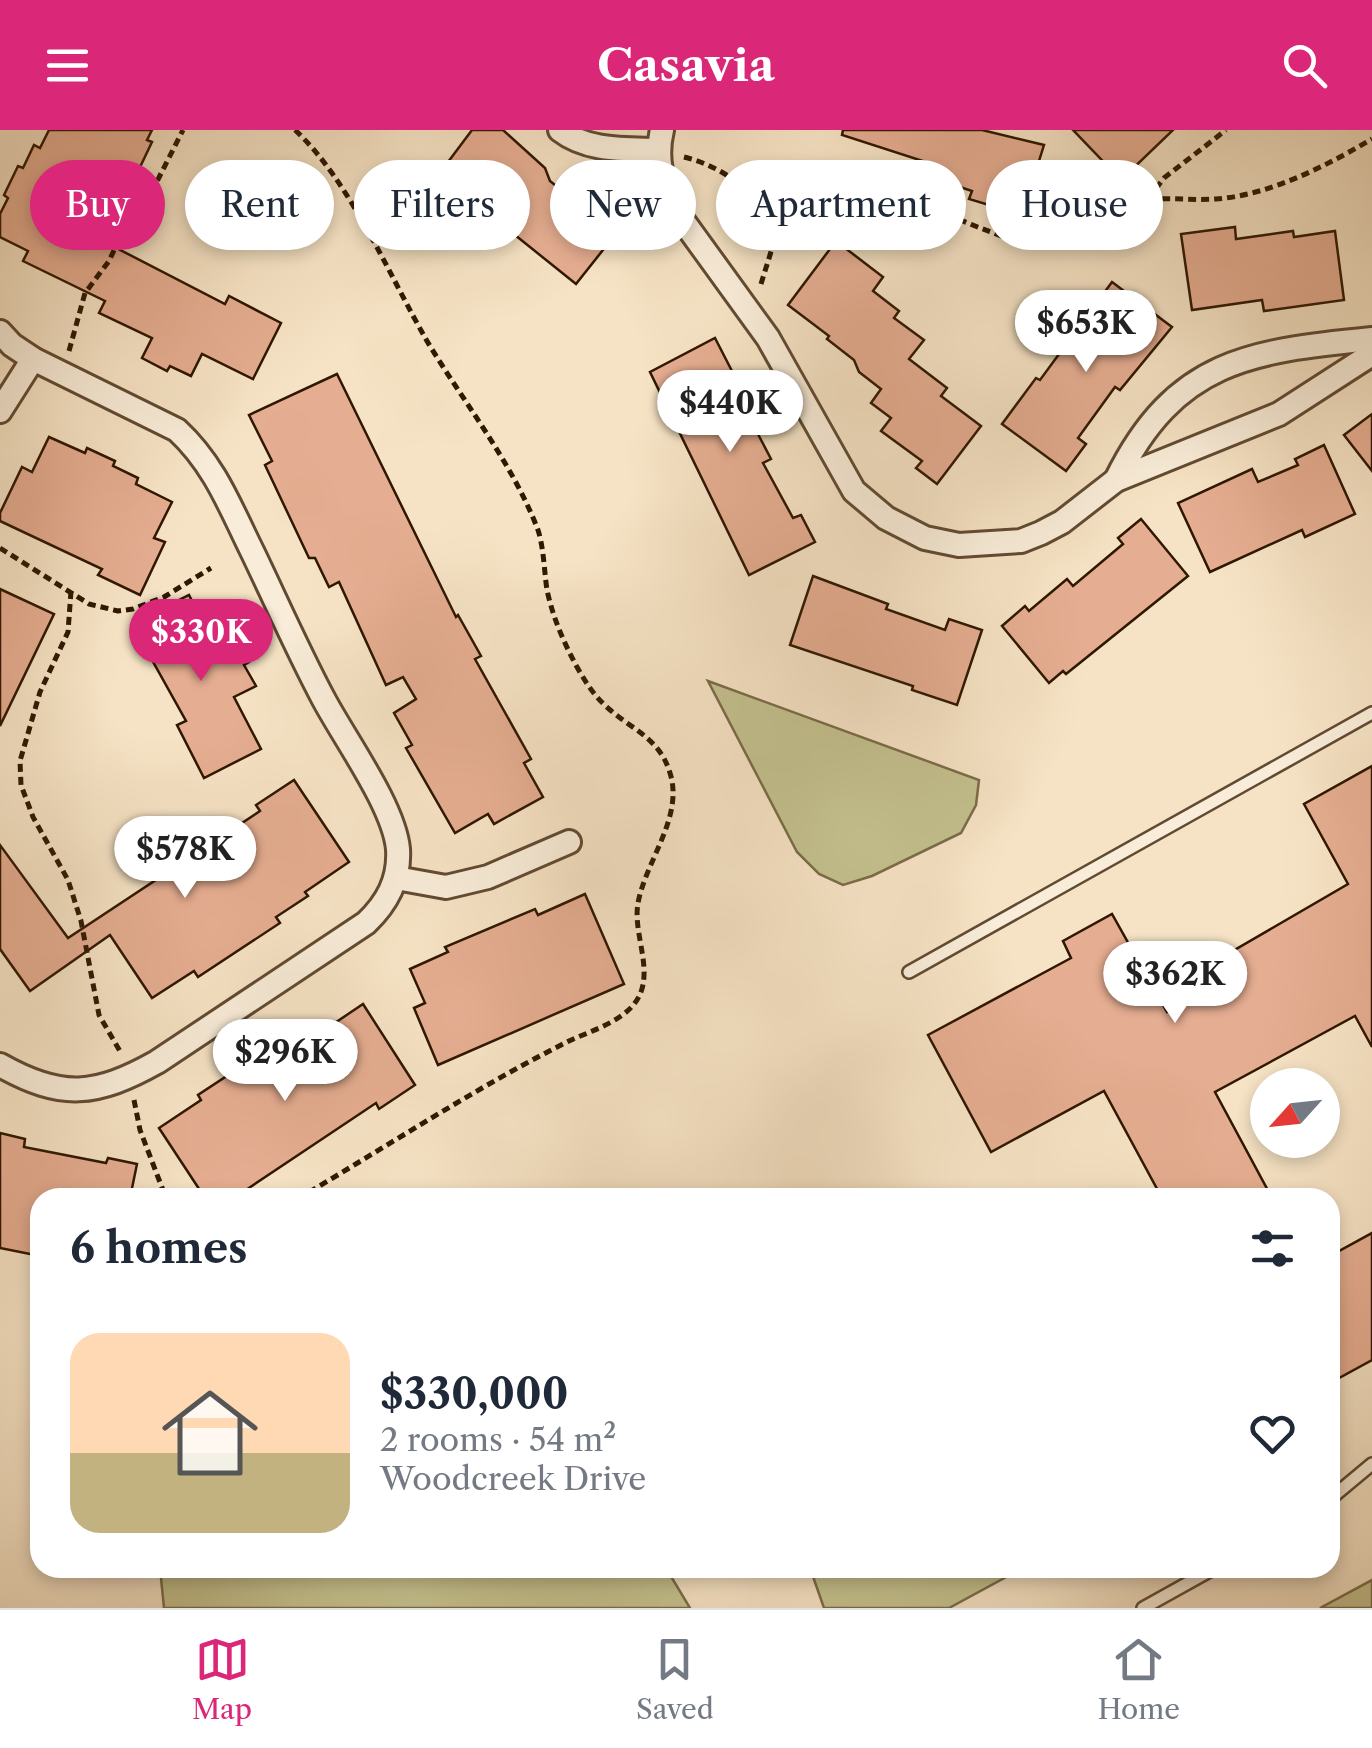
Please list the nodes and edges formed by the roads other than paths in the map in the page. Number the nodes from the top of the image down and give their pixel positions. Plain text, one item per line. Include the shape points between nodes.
1 (560, 130) edge
2 (659, 145) edge
3 (0, 332) edge
4 (1372, 339) edge
5 (1372, 354) edge
6 (33, 359) junction
7 (0, 411) edge
8 (1116, 480) junction
9 (1372, 713) edge
10 (569, 842) dead end
11 (396, 878) junction
12 (909, 972) dead end
13 (0, 1065) edge
14 (1372, 1464) edge
15 (1340, 1491) edge
16 (1197, 1578) edge
17 (1143, 1608) edge

1 - 2 street via 604,148
2 - 8 street via 673,207 768,338 854,491 886,518 925,538 960,545 1021,542 1062,522
3 - 6 street
4 - 8 street via 1281,349 1199,379 1152,418
5 - 8 street via 1279,414
6 - 7 street
6 - 11 street via 178,430 208,464 392,824
9 - 12 lane
10 - 11 street via 446,888
11 - 13 street via 385,905 366,923 120,1082 66,1089 28,1081
14 - 15 lane
16 - 17 lane

